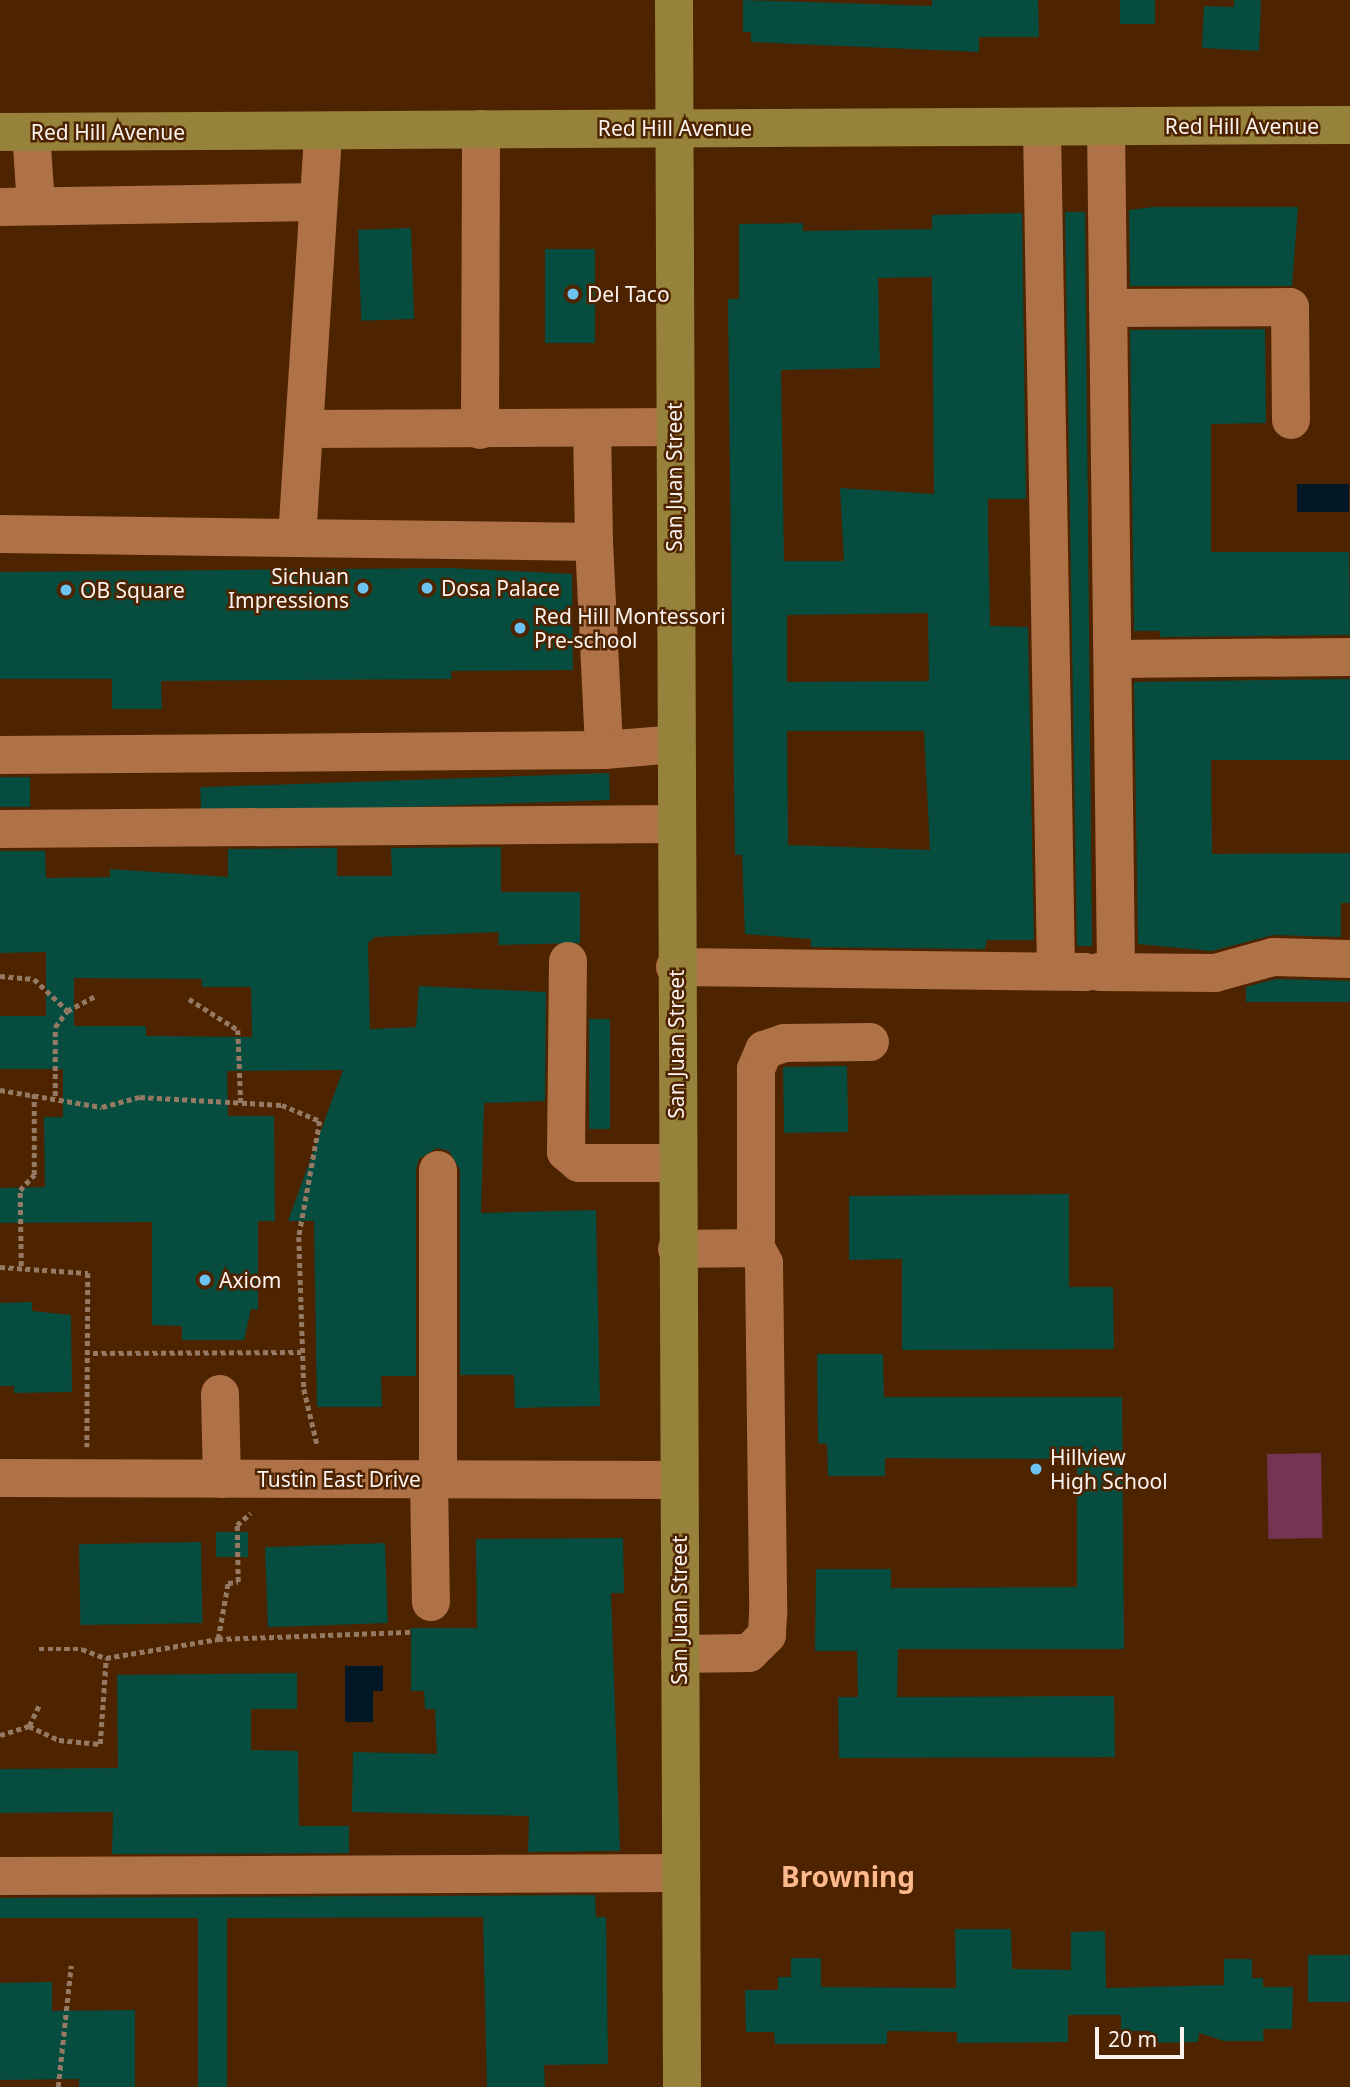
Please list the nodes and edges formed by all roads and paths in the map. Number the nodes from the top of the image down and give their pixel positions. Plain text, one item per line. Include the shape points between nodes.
1 (674, 0) edge
2 (1350, 125) edge
3 (1042, 127) junction
4 (1106, 127) junction
5 (675, 128) junction
6 (481, 129) junction
7 (16, 132) edge
8 (323, 133) junction
9 (318, 202) junction
10 (18, 206) edge
11 (1108, 308) junction
12 (1291, 419) dead end
13 (675, 427) junction
14 (307, 429) junction
15 (480, 430) junction
16 (592, 430) junction
17 (0, 534) edge
18 (297, 538) junction
19 (594, 542) junction
20 (1350, 657) edge
21 (1113, 659) junction
22 (674, 744) junction
23 (604, 750) junction
24 (0, 755) edge
25 (675, 824) junction
26 (0, 828) edge
27 (1350, 958) edge
28 (568, 961) dead end
29 (675, 967) junction
30 (1089, 972) junction
31 (0, 976) edge
32 (95, 996) dead end
33 (189, 999) dead end
34 (67, 1011) junction
35 (870, 1042) dead end
36 (0, 1090) edge
37 (34, 1094) junction
38 (55, 1096) junction
39 (241, 1105) junction
40 (677, 1163) junction
41 (438, 1170) dead end
42 (756, 1248) junction
43 (677, 1249) junction
44 (21, 1266) junction
45 (0, 1267) edge
46 (301, 1352) junction
47 (93, 1353) junction
48 (220, 1394) dead end
49 (0, 1478) edge
50 (86, 1479) junction
51 (239, 1479) junction
52 (325, 1479) junction
53 (434, 1479) junction
54 (679, 1480) junction
55 (431, 1602) joint
56 (218, 1639) junction
57 (39, 1649) dead end
58 (680, 1654) junction
59 (106, 1658) junction
60 (40, 1703) dead end
61 (29, 1726) junction
62 (0, 1734) edge
63 (681, 1873) junction
64 (0, 1876) edge
65 (71, 1966) dead end
66 (58, 2087) edge
67 (682, 2087) edge

1 - 5 main road, San Juan Street
2 - 4 main road, Red Hill Avenue
3 - 4 main road, Red Hill Avenue
3 - 5 main road, Red Hill Avenue
3 - 30 street
4 - 11 street
5 - 6 main road, Red Hill Avenue
5 - 13 main road, San Juan Street
6 - 8 main road, Red Hill Avenue
6 - 15 street
7 - 8 main road, Red Hill Avenue
7 - 10 street
8 - 9 street
9 - 10 street
9 - 14 street
11 - 12 street via 1290,307
11 - 21 street
13 - 16 street
13 - 22 main road, San Juan Street
14 - 15 street
14 - 18 street
15 - 16 street
16 - 19 street
17 - 18 street
18 - 19 street
19 - 23 street
20 - 21 street
21 - 30 street
22 - 23 street
22 - 25 main road, San Juan Street
23 - 24 street
25 - 26 street
25 - 29 main road, San Juan Street
27 - 30 street via 1273,957 1214,973
28 - 40 street via 566,1152 579,1164
29 - 30 street
29 - 40 main road, San Juan Street
31 - 34 path via 34,979
32 - 34 path
33 - 39 path via 238,1030
34 - 38 path via 55,1027
35 - 42 street via 784,1043 764,1050 756,1069
36 - 37 path
37 - 38 path
37 - 44 path via 34,1175 20,1190
38 - 39 path via 102,1107 140,1097
39 - 46 path via 282,1105 320,1121 302,1196
40 - 43 main road, San Juan Street
41 - 53 street
42 - 43 street
42 - 58 street via 764,1263 767,1635 749,1653
43 - 54 main road, San Juan Street
44 - 45 path
44 - 47 path via 88,1272
46 - 47 path
46 - 52 path
47 - 50 path
48 - 51 street
49 - 50 street, Tustin East Drive
50 - 51 street, Tustin East Drive
51 - 52 street, Tustin East Drive
51 - 56 path via 253,1511 237,1525 238,1582 228,1583
52 - 53 street, Tustin East Drive
53 - 54 street, Tustin East Drive
53 - 55 street
54 - 58 main road, San Juan Street
55 - 56 path via 416,1631
56 - 59 path
57 - 59 path via 82,1649
58 - 63 main road, San Juan Street
59 - 61 path via 100,1744 59,1740
60 - 61 path
61 - 62 path
63 - 64 street
63 - 67 main road, San Juan Street
65 - 66 path

